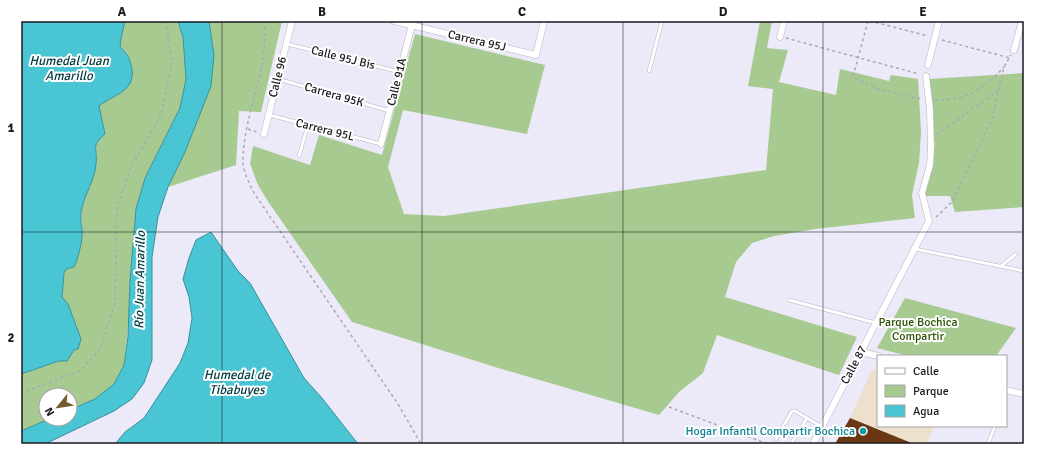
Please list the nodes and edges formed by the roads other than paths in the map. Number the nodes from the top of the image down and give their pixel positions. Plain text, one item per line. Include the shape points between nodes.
1 (292, 21) edge
2 (394, 21) edge
3 (544, 21) edge
4 (662, 21) edge
5 (784, 21) edge
6 (939, 21) edge
7 (1022, 21) edge
8 (412, 23) edge
9 (780, 36) road end
10 (286, 44) junction
11 (1014, 50) road end
12 (928, 65) dead end
13 (649, 71) dead end
14 (400, 72) junction
15 (926, 76) road end
16 (277, 79) junction
17 (390, 111) junction
18 (268, 115) junction
19 (308, 125) junction
20 (264, 134) road end
21 (381, 144) joint
22 (299, 156) dead end
23 (915, 249) junction
24 (1016, 254) dead end
25 (1001, 266) junction
26 (1024, 271) edge
27 (789, 300) dead end
28 (876, 323) junction
29 (861, 352) junction
30 (877, 356) edge
31 (1007, 390) edge
32 (1024, 394) edge
33 (807, 418) junction
34 (822, 427) junction
35 (995, 427) edge
36 (776, 438) dead end
37 (791, 444) edge
38 (813, 444) edge
39 (988, 444) edge

1 - 10 street, Calle 96
2 - 8 street, Carrera 95J
3 - 8 street, Carrera 95J via 536,55
4 - 13 lane
5 - 9 street
6 - 12 street
7 - 11 street
8 - 14 street, Calle 91A
10 - 14 lane, Calle 95J Bis
10 - 16 street, Calle 96
14 - 17 street, Calle 91A
15 - 23 street, Calle 87 via 931,138 930,165 922,193 929,221
16 - 17 lane, Carrera 95K
16 - 18 street, Calle 96
17 - 21 street, Calle 91A
18 - 19 lane, Carrera 95L
18 - 20 street, Calle 96
19 - 21 lane, Carrera 95L
19 - 22 lane
23 - 25 lane
23 - 28 street, Calle 87
24 - 25 lane
25 - 26 lane
27 - 28 lane
28 - 29 street, Calle 87
29 - 30 street
29 - 34 street, Calle 87
31 - 32 street
33 - 34 lane
33 - 36 lane via 795,410 792,411
33 - 37 lane
34 - 38 street, Calle 87
35 - 39 lane

